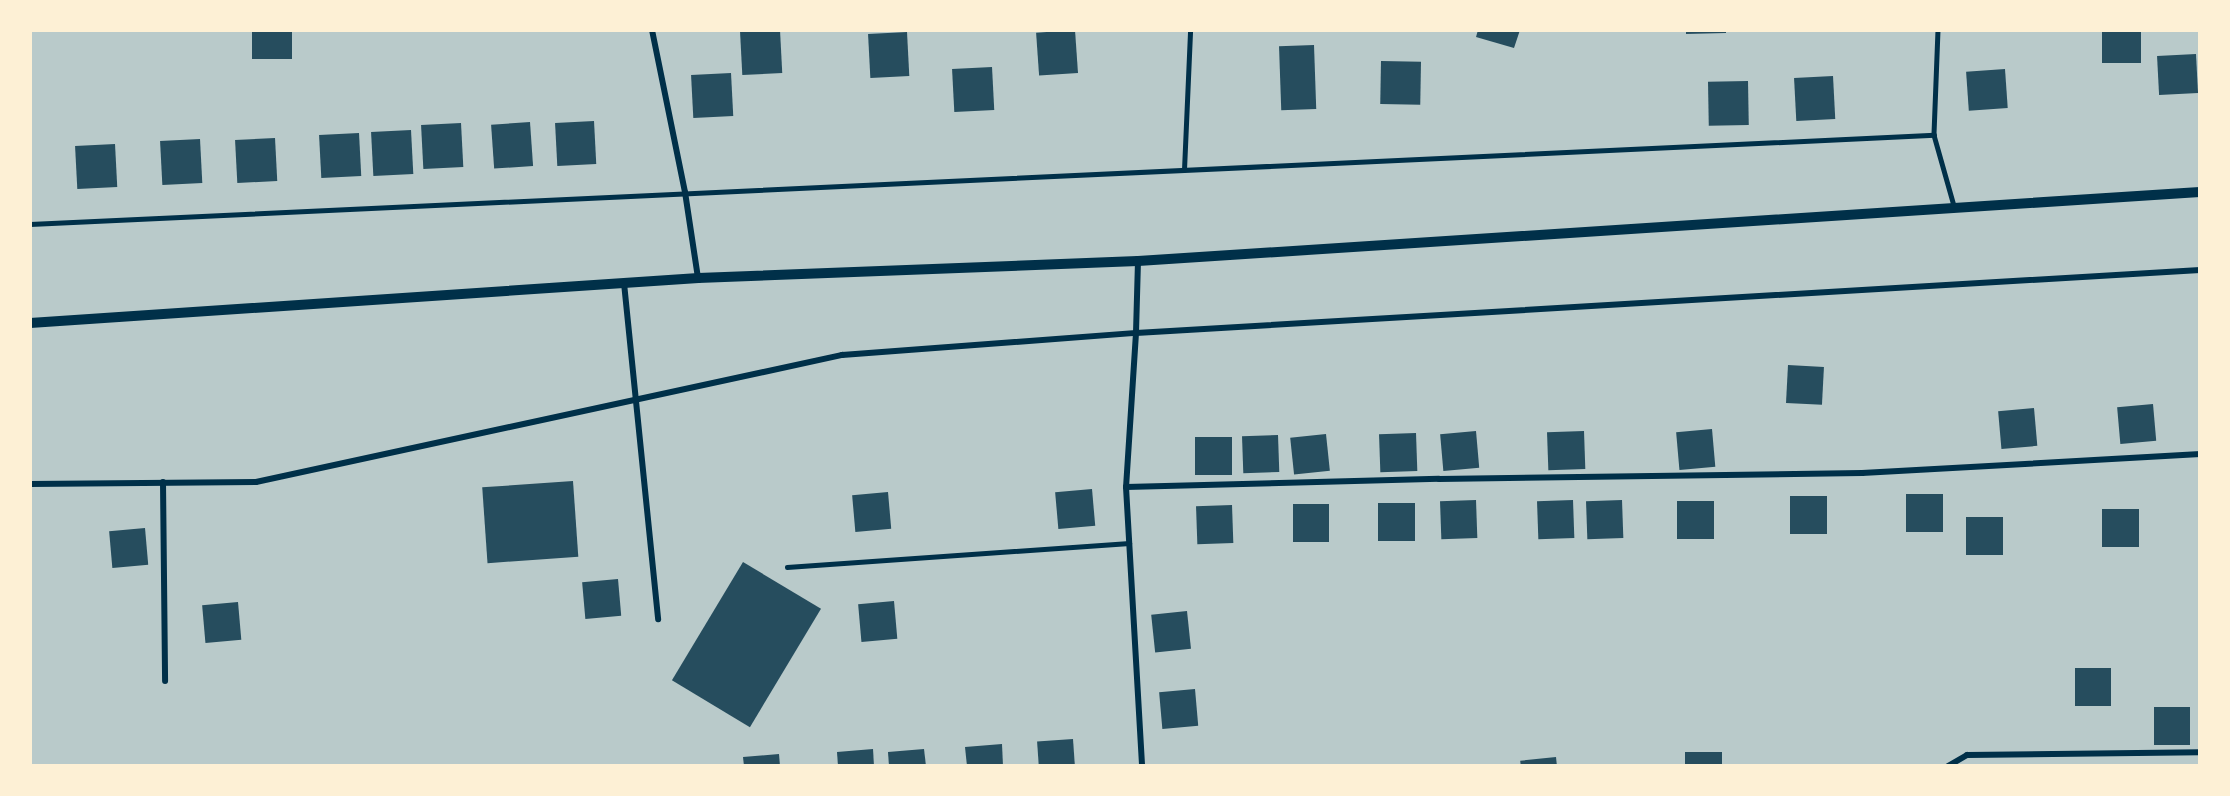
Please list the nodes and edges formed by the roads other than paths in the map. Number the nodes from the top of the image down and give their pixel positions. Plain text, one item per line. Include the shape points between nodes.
1 (652, 30) edge
2 (1190, 30) edge
3 (1938, 30) edge
4 (1934, 135) junction
5 (1184, 170) junction
6 (686, 192) junction
7 (2200, 192) edge
8 (1955, 208) junction
9 (30, 224) edge
10 (1138, 261) junction
11 (2200, 270) edge
12 (698, 278) junction
13 (624, 283) junction
14 (30, 323) edge
15 (1136, 333) junction
16 (637, 398) junction
17 (2200, 454) edge
18 (163, 483) junction
19 (30, 484) edge
20 (1126, 488) junction
21 (1129, 543) junction
22 (787, 567) dead end
23 (658, 619) dead end
24 (165, 681) dead end
25 (2200, 752) edge
26 (1142, 766) edge
27 (1948, 766) edge

1 - 6 street
2 - 5 lane
3 - 4 lane
4 - 5 lane
4 - 8 lane
5 - 6 lane
6 - 9 lane
6 - 12 street
7 - 8 street
8 - 10 street
10 - 12 street
10 - 15 street
11 - 15 street
12 - 13 street
13 - 14 street
13 - 16 street
15 - 16 street via 842,355
15 - 20 street
16 - 18 street via 256,482
16 - 23 street
17 - 20 street via 1862,473
18 - 19 street
18 - 24 street
20 - 21 street
21 - 22 lane
21 - 26 street
25 - 27 street via 1967,755

